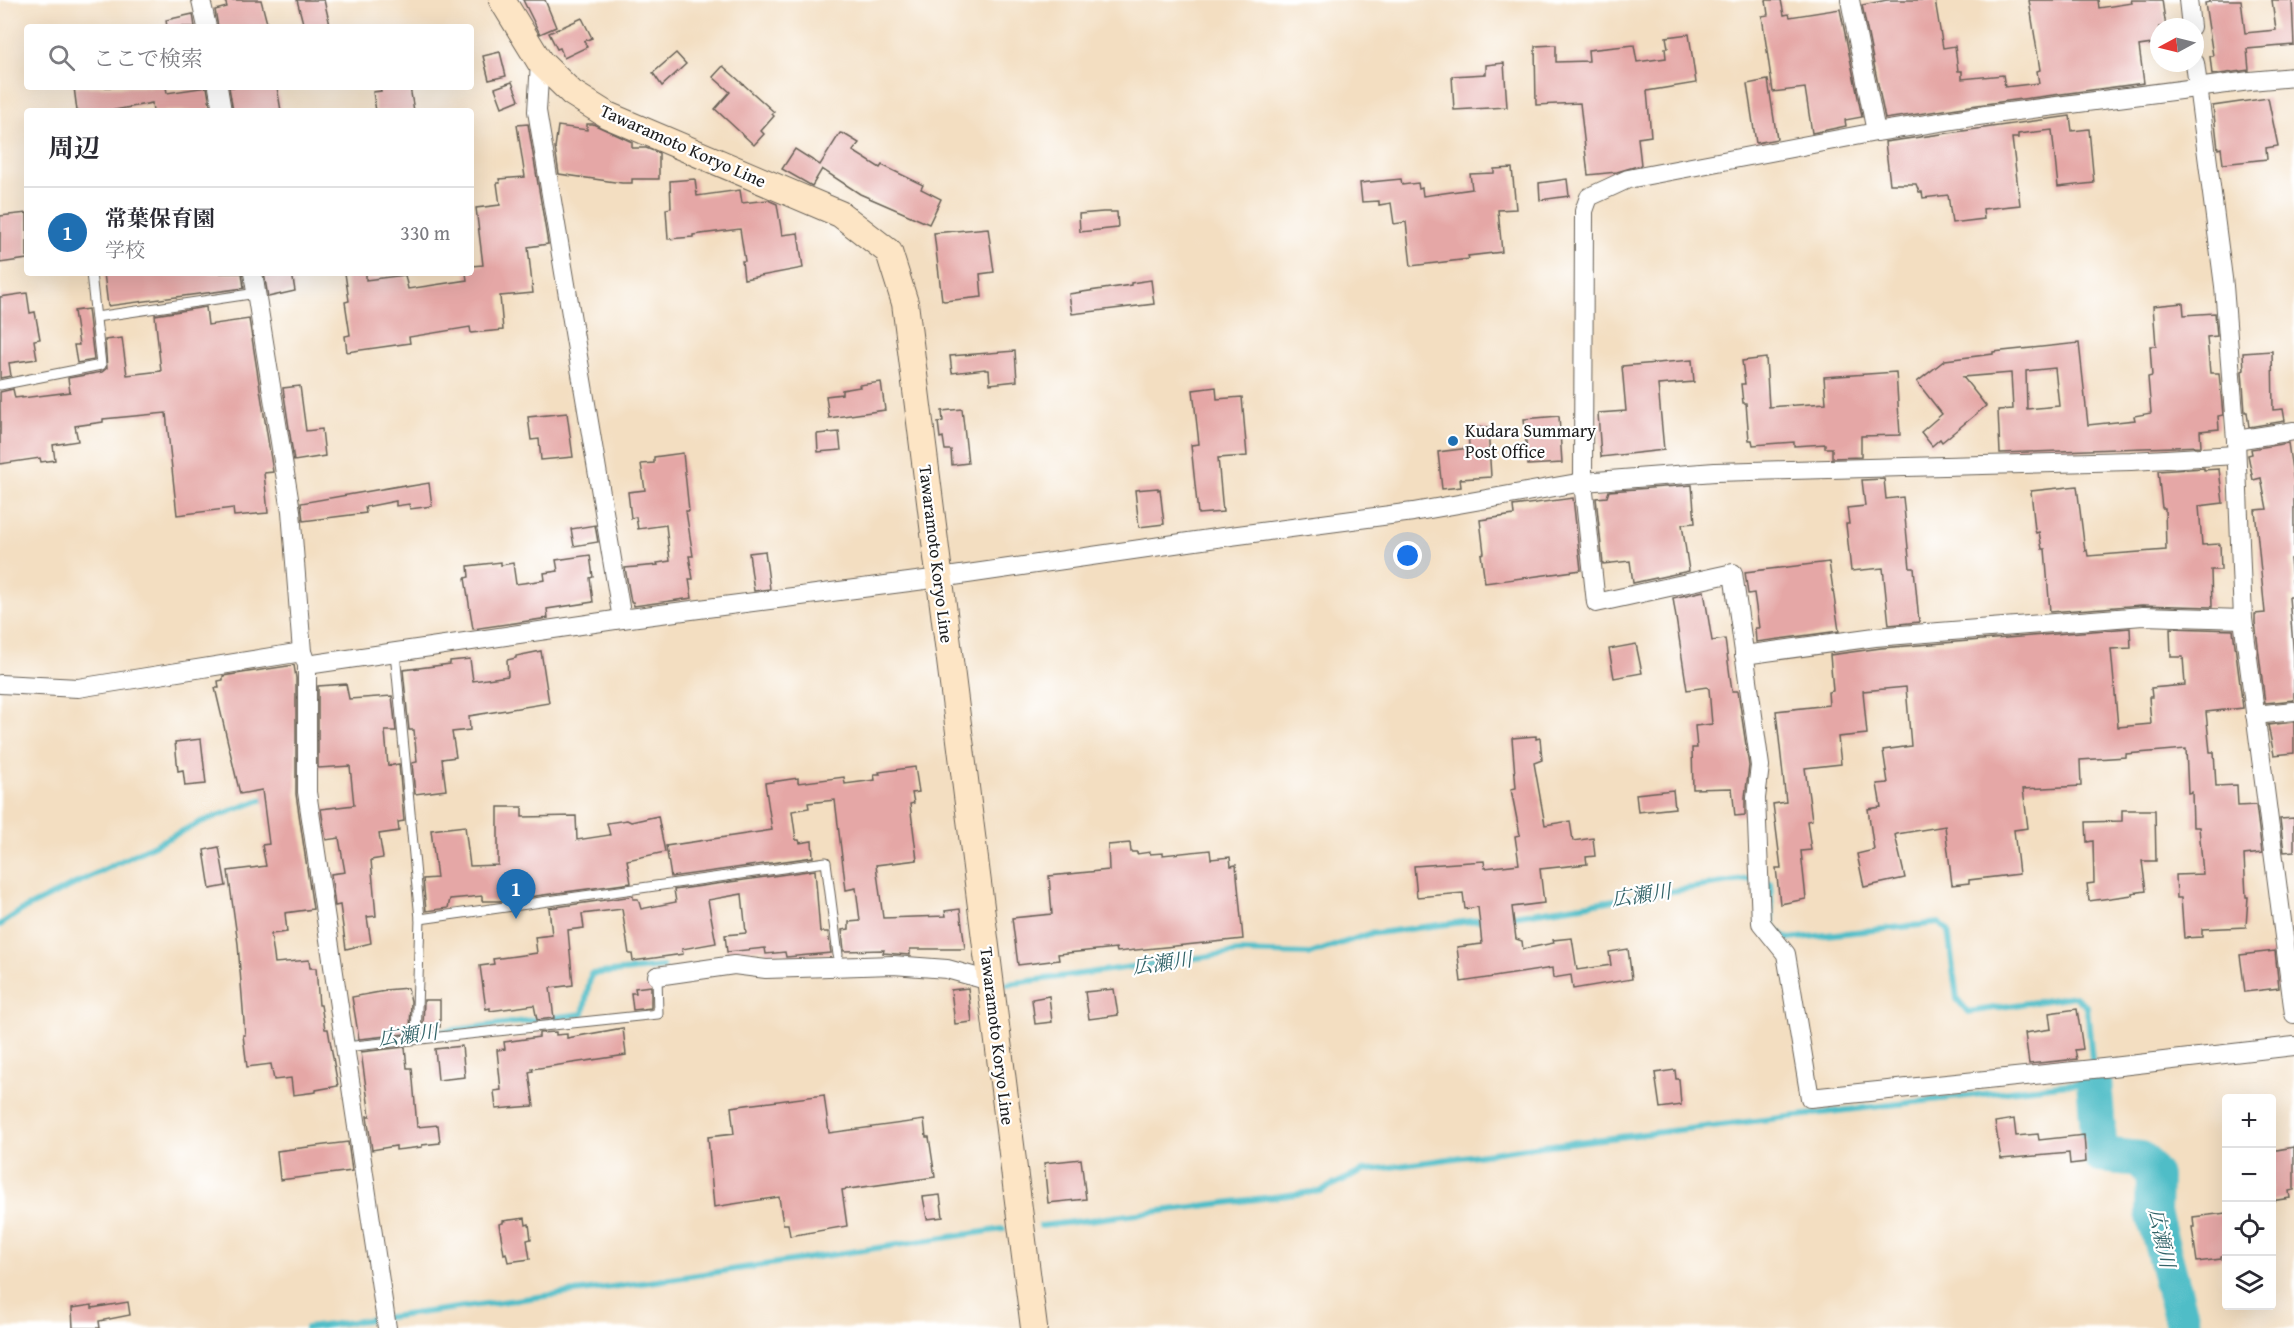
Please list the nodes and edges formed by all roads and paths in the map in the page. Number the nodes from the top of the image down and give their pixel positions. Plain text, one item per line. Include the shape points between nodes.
1 (201, 0) edge
2 (502, 0) edge
3 (1850, 0) edge
4 (2188, 0) edge
5 (2190, 18) edge
6 (206, 24) edge
7 (540, 62) junction
8 (2195, 72) edge
9 (2294, 77) edge
10 (2197, 88) junction
11 (218, 90) edge
12 (222, 108) edge
13 (1876, 132) junction
14 (91, 276) edge
15 (254, 276) edge
16 (257, 293) junction
17 (96, 317) junction
18 (0, 385) edge
19 (2294, 431) edge
20 (2236, 447) junction
21 (1583, 482) junction
22 (940, 578) junction
23 (2243, 619) junction
24 (622, 620) junction
25 (395, 653) junction
26 (1744, 655) junction
27 (305, 658) junction
28 (0, 684) edge
29 (2294, 711) edge
30 (2255, 715) junction
31 (420, 919) junction
32 (839, 960) junction
33 (657, 976) joint
34 (990, 981) junction
35 (2294, 1014) edge
36 (416, 1039) junction
37 (2294, 1046) edge
38 (345, 1047) junction
39 (387, 1328) edge
40 (1034, 1328) edge

1 - 6 street
2 - 7 main road, Tawaramoto Koryo Line
3 - 13 street
4 - 5 street
7 - 22 main road, Tawaramoto Koryo Line via 572,93 607,115 840,214 889,252 905,303
7 - 24 street via 537,111
8 - 10 street
9 - 10 street
10 - 13 street
10 - 20 street via 2224,286
11 - 12 street
13 - 21 street via 1628,179 1589,197 1584,211
14 - 17 lane
15 - 16 street
16 - 17 lane
16 - 27 street via 291,511
17 - 18 lane via 101,365
19 - 20 street
20 - 21 street via 2131,461 1715,472
20 - 23 street
21 - 22 street via 1413,512
21 - 26 street via 1596,603 1733,573
22 - 24 street
22 - 34 main road, Tawaramoto Koryo Line
23 - 26 street via 2143,616 1875,637
23 - 30 street
24 - 25 street
25 - 27 street
25 - 31 lane
26 - 37 street via 1760,766 1756,798 1761,923 1786,954 1810,1098
27 - 28 street via 78,688
27 - 38 street via 307,784
29 - 30 street
30 - 35 street
31 - 32 lane via 826,862
31 - 36 lane
32 - 33 street via 766,969 734,965
32 - 34 street via 947,969
33 - 36 lane via 658,1014
34 - 40 main road, Tawaramoto Koryo Line
36 - 38 lane
38 - 39 street

